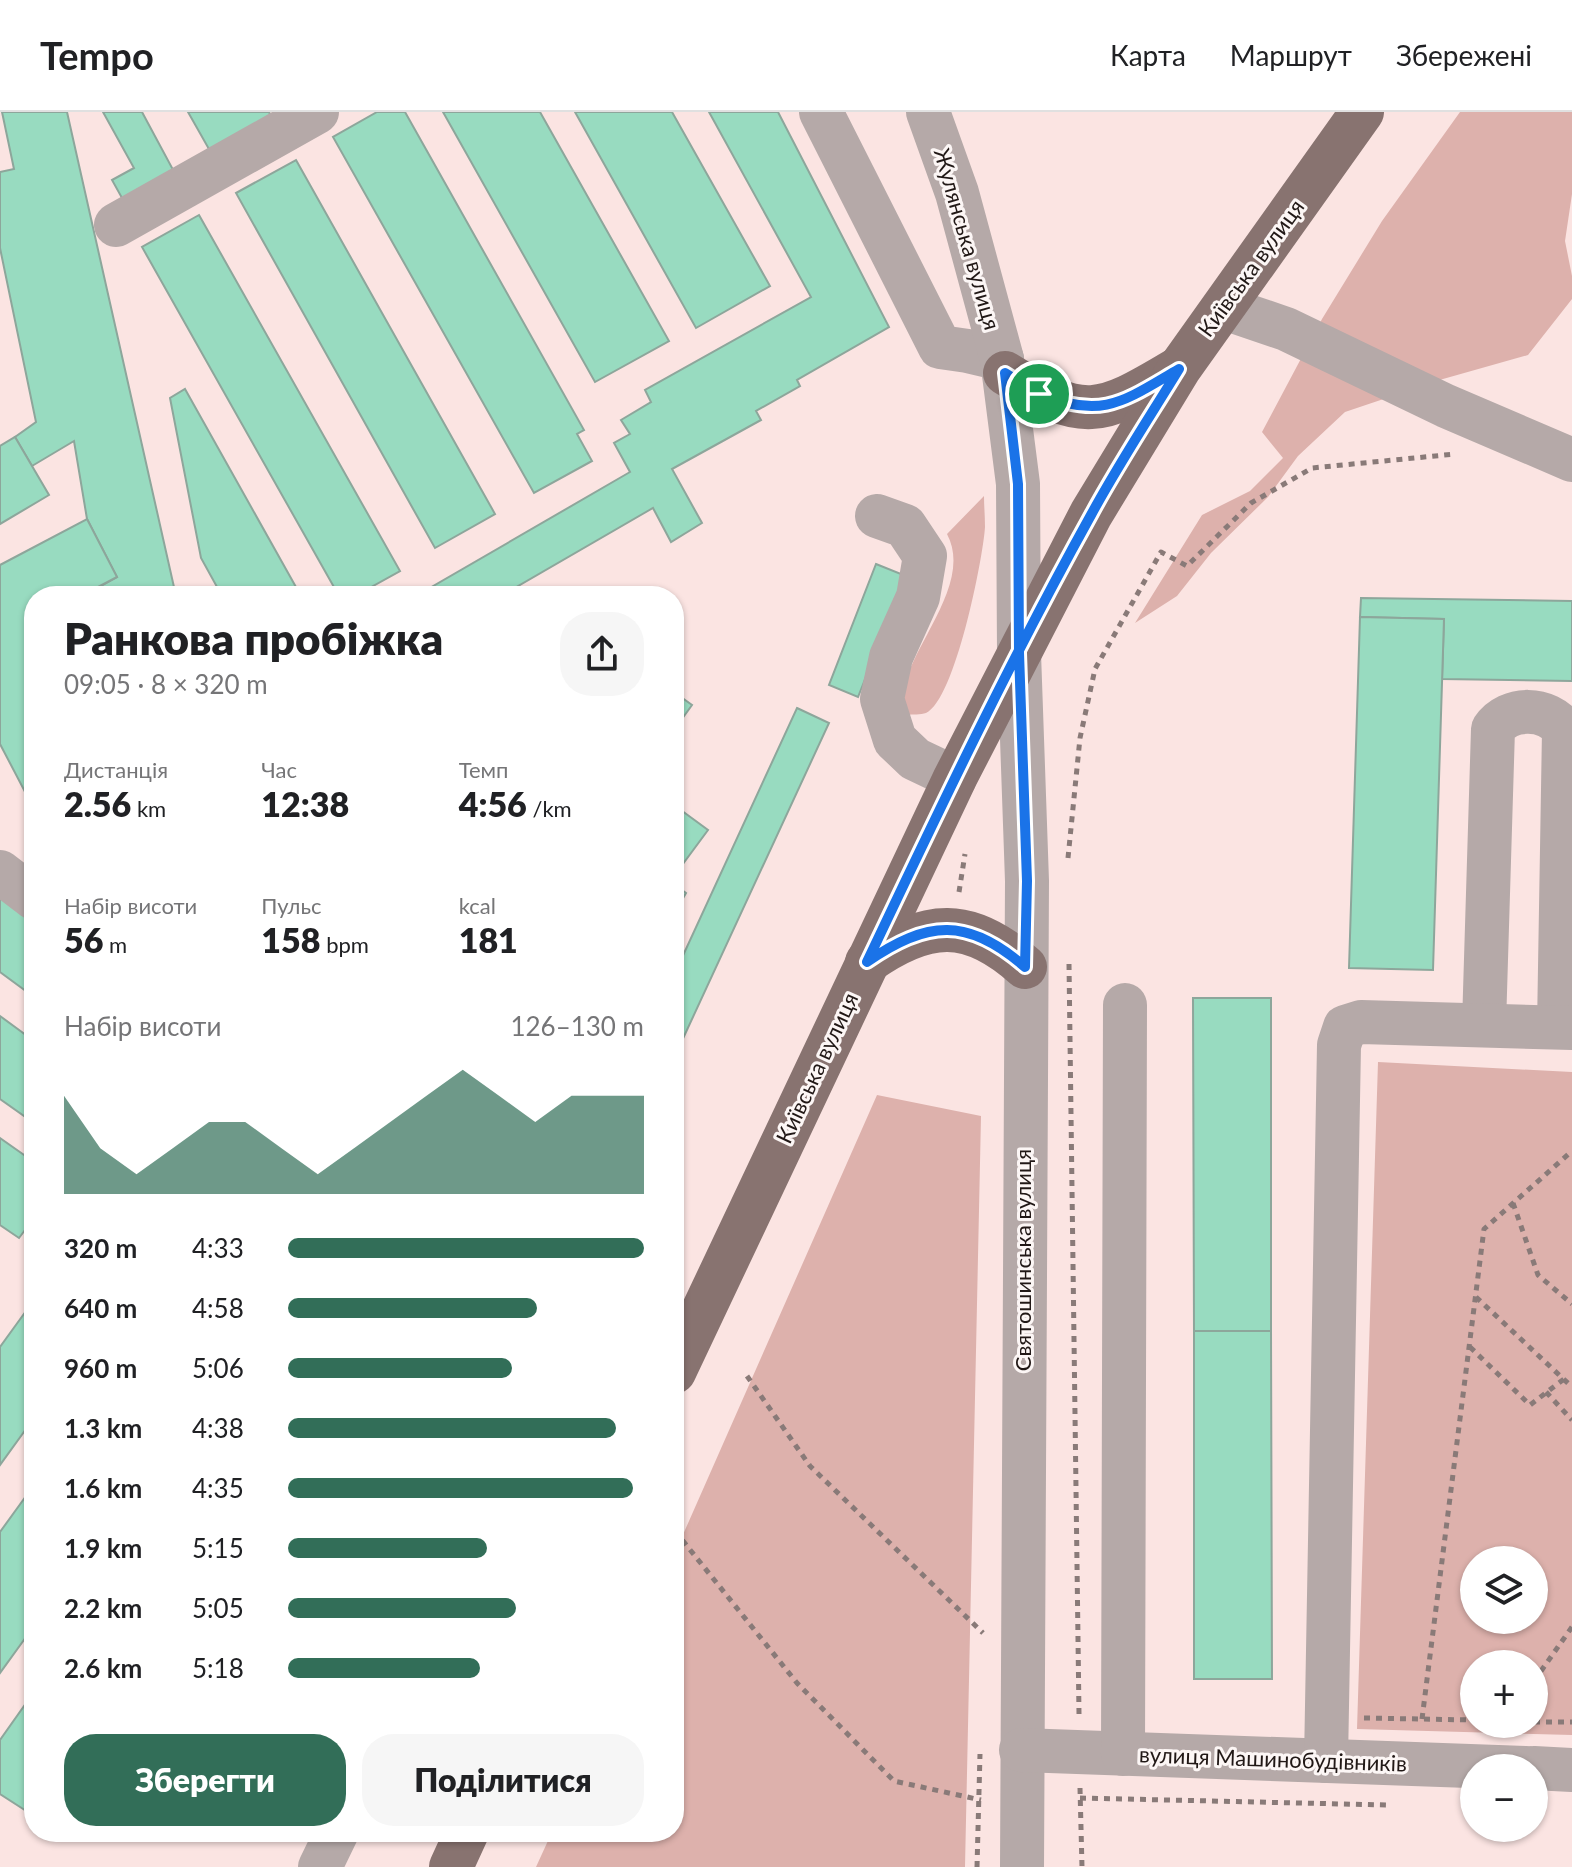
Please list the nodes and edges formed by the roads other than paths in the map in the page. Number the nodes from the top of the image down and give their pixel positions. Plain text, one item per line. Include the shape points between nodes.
1 (317, 112) edge
2 (821, 112) edge
3 (928, 112) edge
4 (1362, 112) edge
5 (116, 225) dead end
6 (1224, 308) junction
7 (1004, 366) junction
8 (1179, 369) junction
9 (1572, 460) edge
10 (877, 516) dead end
11 (1019, 653) junction
12 (955, 778) junction
13 (0, 872) edge
14 (24, 890) edge
15 (867, 962) junction
16 (1025, 967) junction
17 (1125, 1005) dead end
18 (1484, 1025) junction
19 (1566, 1028) edge
20 (684, 1341) edge
21 (1021, 1750) junction
22 (1123, 1754) junction
23 (1326, 1761) junction
24 (1460, 1766) edge
25 (1548, 1769) edge
26 (1572, 1770) edge
27 (332, 1842) edge
28 (462, 1842) edge
29 (320, 1867) edge
30 (451, 1867) edge
31 (1022, 1867) edge

1 - 5 street
2 - 7 street via 940,347 968,351
3 - 7 street, Жулянська вулиця via 957,193
4 - 6 main road, Київська вулиця
6 - 8 main road, Київська вулиця
6 - 9 street via 1286,329
7 - 8 main road via 1039,394 1079,408 1126,400
7 - 11 street, Жулянська вулиця via 1018,484
8 - 11 main road, Київська вулиця via 1091,514
10 - 12 street via 905,526 925,556 918,597 891,657 882,699 895,740 915,759
11 - 12 main road, Київська вулиця
11 - 16 street, Святошинська вулиця
12 - 15 main road, Київська вулиця
13 - 14 street
15 - 16 main road via 894,943 932,930 984,937
15 - 20 main road, Київська вулиця
16 - 21 street, Святошинська вулиця
17 - 22 street
18 - 19 street
18 - 19 street via 1493,729 1509,713 1543,714 1557,719 1564,730
18 - 23 street via 1361,1022 1345,1027 1339,1045
21 - 22 street, вулиця Машинобудівників
21 - 31 street, Святошинська вулиця
22 - 23 street, вулиця Машинобудівників
23 - 24 street, вулиця Машинобудівників
25 - 26 street
27 - 29 street
28 - 30 main road

